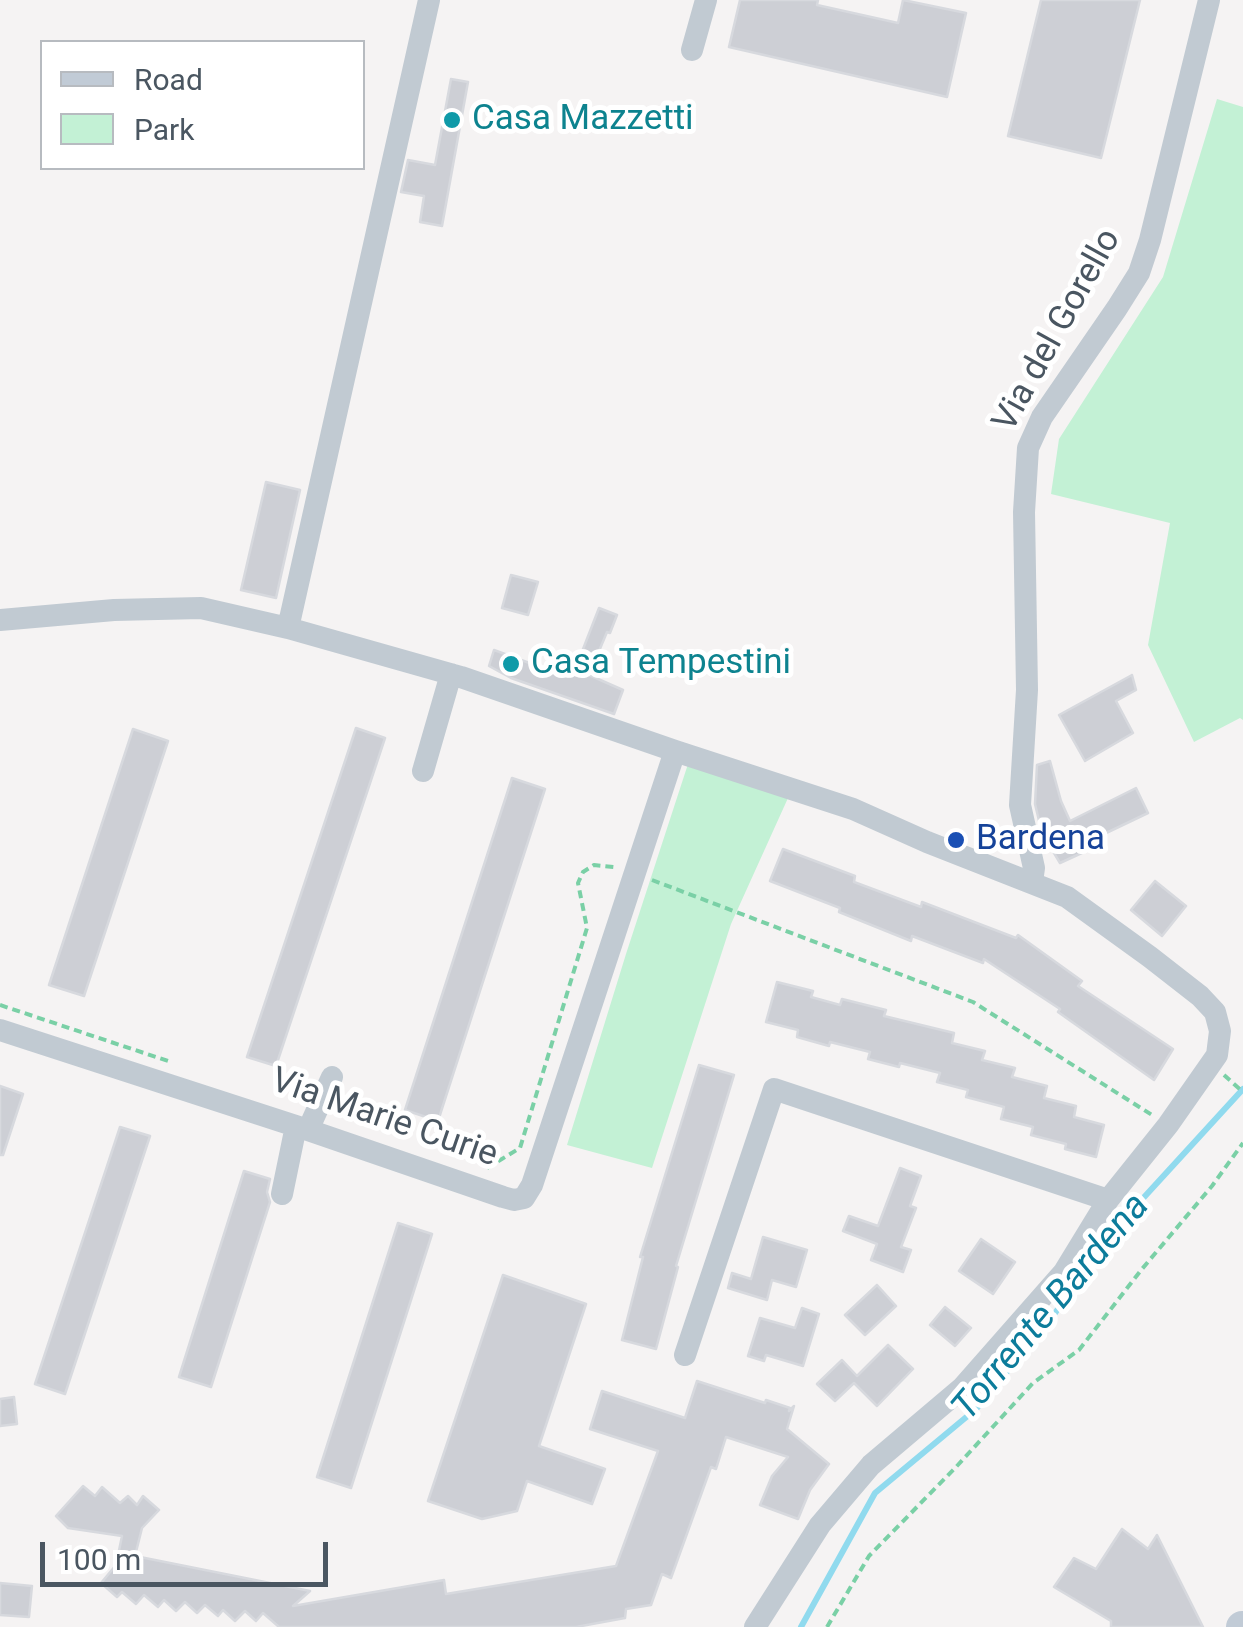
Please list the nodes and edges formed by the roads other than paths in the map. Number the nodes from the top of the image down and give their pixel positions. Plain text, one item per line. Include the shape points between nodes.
1 (429, 0) edge
2 (706, 0) edge
3 (1209, 0) edge
4 (692, 50) dead end
5 (0, 620) edge
6 (288, 628) junction
7 (451, 674) junction
8 (675, 751) junction
9 (423, 771) dead end
10 (1032, 882) junction
11 (0, 1030) edge
12 (332, 1077) dead end
13 (302, 1128) junction
14 (282, 1194) dead end
15 (1108, 1200) junction
16 (685, 1355) dead end
17 (755, 1627) edge

1 - 6 street
2 - 4 street
3 - 10 street, Via del Gorello via 1138,273 1028,448 1020,805
5 - 6 street via 201,608
6 - 7 street
7 - 8 street
7 - 9 street
8 - 10 street via 854,809
8 - 13 street, Via Marie Curie via 528,1195 514,1200
10 - 15 street via 1067,897 1200,996 1220,1030 1217,1055
11 - 13 street, Via Marie Curie
12 - 13 street
13 - 14 street
15 - 16 street via 774,1090
15 - 17 street via 1064,1272 962,1388 871,1466 820,1525

